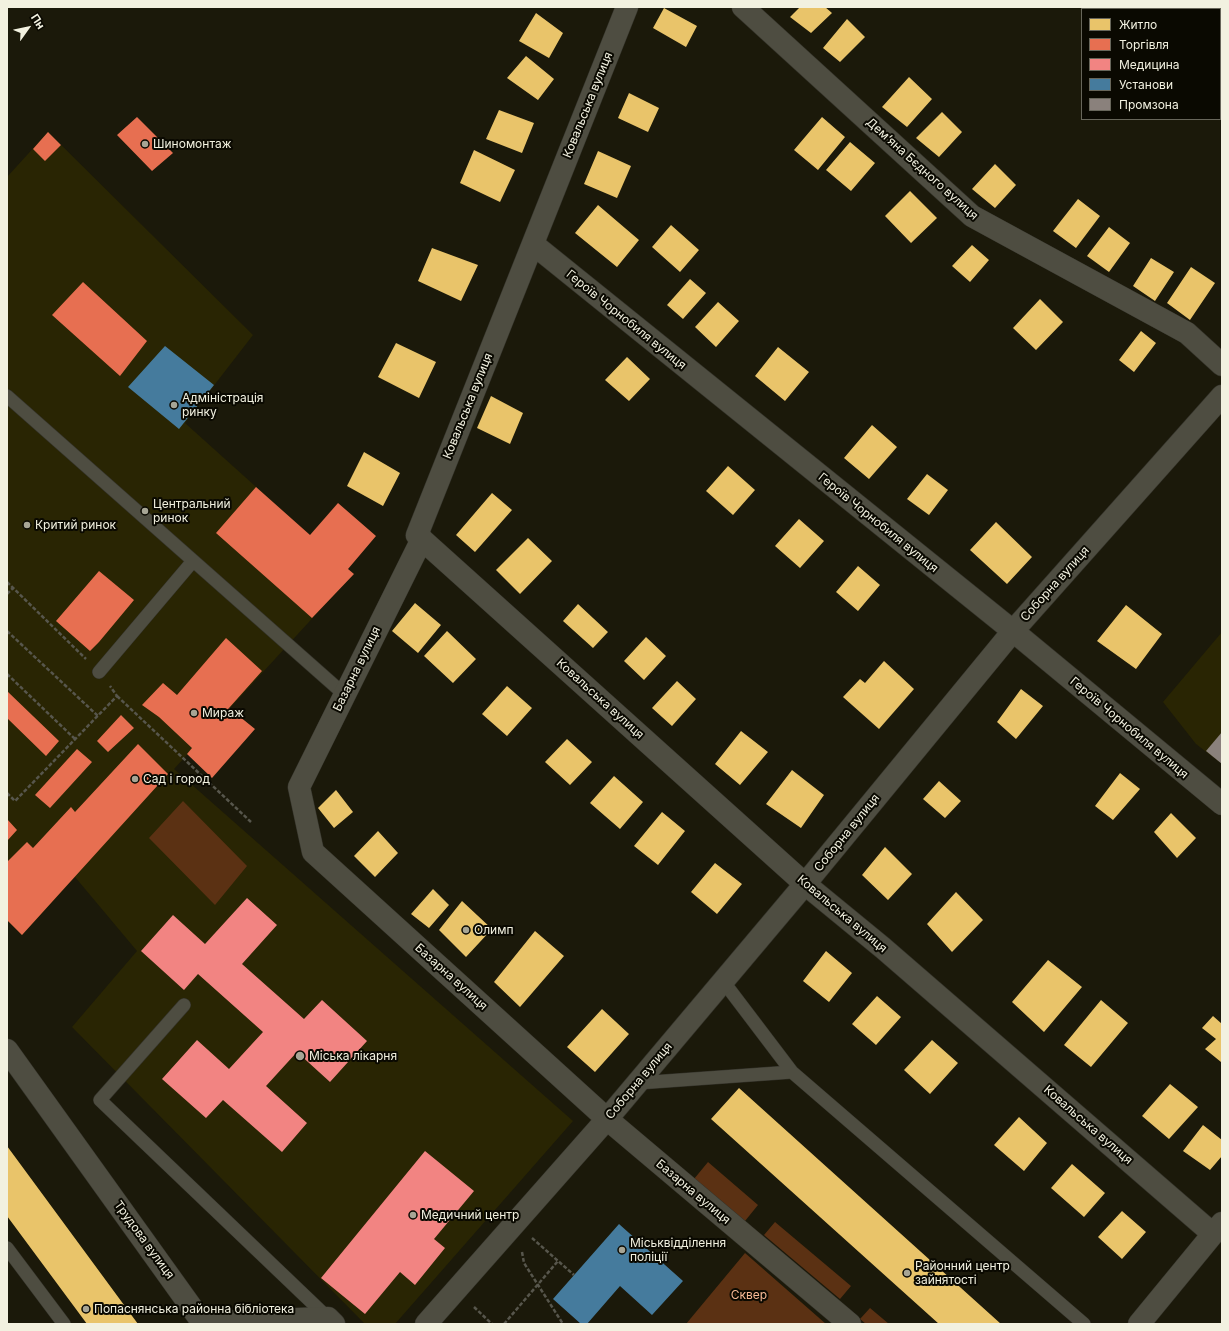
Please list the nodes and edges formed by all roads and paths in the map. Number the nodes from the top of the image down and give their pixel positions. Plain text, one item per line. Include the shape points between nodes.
1 (626, 7) edge
2 (743, 7) edge
3 (533, 244) junction
4 (1222, 365) edge
5 (7, 396) edge
6 (1222, 396) edge
7 (422, 539) junction
8 (194, 561) junction
9 (7, 582) edge
10 (13, 588) junction
11 (7, 594) edge
12 (7, 631) edge
13 (1013, 632) junction
14 (99, 672) junction
15 (7, 674) edge
16 (345, 695) junction
17 (117, 696) junction
18 (98, 716) junction
19 (75, 739) junction
20 (7, 793) edge
21 (1222, 804) edge
22 (250, 822) dead end
23 (806, 884) junction
24 (723, 981) junction
25 (184, 1006) dead end
26 (7, 1050) edge
27 (792, 1072) junction
28 (638, 1083) junction
29 (607, 1119) junction
30 (515, 1223) junction
31 (1218, 1228) edge
32 (7, 1248) edge
33 (558, 1261) junction
34 (574, 1275) dead end
35 (538, 1284) junction
36 (331, 1321) edge
37 (201, 1323) edge
38 (64, 1324) edge
39 (426, 1324) edge
40 (504, 1324) edge
41 (563, 1324) edge
42 (850, 1324) edge
43 (1084, 1324) edge
44 (1139, 1324) edge

1 - 3 street, Ковальська вулиця
2 - 4 street, Дем’яна Бєдного вулиця via 972,216 1187,333
3 - 7 street, Ковальська вулиця via 417,535
3 - 13 street, Героїв Чорнобиля вулиця
5 - 8 lane
6 - 13 street, Соборна вулиця
7 - 16 street, Базарна вулиця
7 - 23 street, Ковальська вулиця
8 - 14 lane
8 - 16 lane
9 - 10 path
10 - 11 path
10 - 14 path
12 - 18 path
13 - 21 street, Героїв Чорнобиля вулиця
13 - 23 street, Соборна вулиця
14 - 17 path
15 - 19 path
16 - 29 street, Базарна вулиця via 299,787 313,852
17 - 18 path
17 - 22 path
18 - 19 path
19 - 20 path via 15,801
23 - 24 street, Соборна вулиця
23 - 31 street, Ковальська вулиця
24 - 27 lane
24 - 28 street, Соборна вулиця
25 - 36 lane via 100,1100
26 - 37 street, Трудова вулиця
27 - 28 lane
27 - 43 lane
28 - 29 street, Соборна вулиця
29 - 30 street, Соборна вулиця
29 - 42 street, Базарна вулиця
30 - 33 path
30 - 35 path via 524,1263
30 - 39 street, Соборна вулиця
31 - 44 street
32 - 38 lane
33 - 34 path
33 - 35 path
35 - 40 path
35 - 41 path
36 - 37 street, Трудова вулиця

